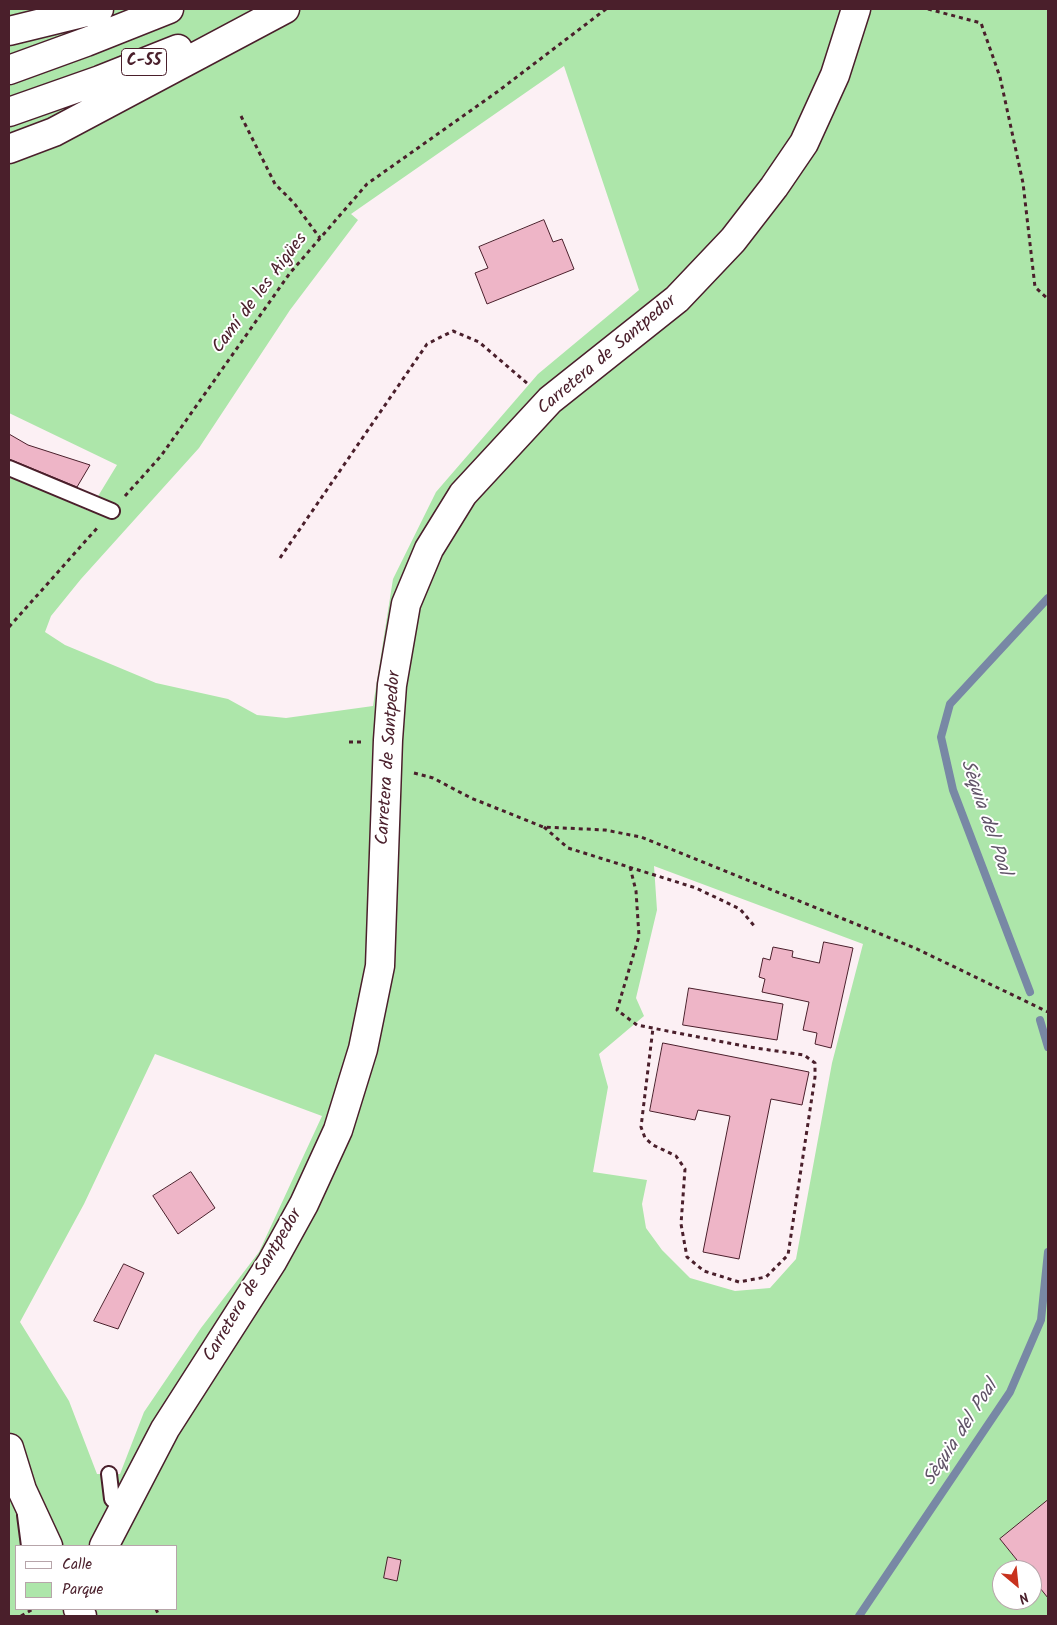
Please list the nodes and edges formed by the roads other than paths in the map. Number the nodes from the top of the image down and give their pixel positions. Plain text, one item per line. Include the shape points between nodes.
1 (99, 9) edge
2 (169, 9) edge
3 (278, 9) edge
4 (285, 9) edge
5 (856, 9) edge
6 (9, 31) edge
7 (9, 70) edge
8 (9, 112) edge
9 (9, 149) edge
10 (9, 468) edge
11 (112, 511) road end
12 (9, 1448) edge
13 (109, 1474) dead end
14 (22, 1490) junction
15 (124, 1509) junction
16 (29, 1545) edge
17 (48, 1545) edge
18 (105, 1545) edge

1 - 6 main road
2 - 7 main road, C-55
3 - 8 main road, C-55 via 100,80
4 - 9 main road via 54,132
5 - 15 main road, Carretera de Santpedor via 835,75 804,143 733,240 677,299 550,400 463,494 429,549 406,604 392,685 380,966 363,1049 338,1130 304,1204 272,1262 165,1429
10 - 11 lane
12 - 14 main road
13 - 15 lane via 112,1499
14 - 16 lane
14 - 17 main road
15 - 18 main road, Carretera de Santpedor

